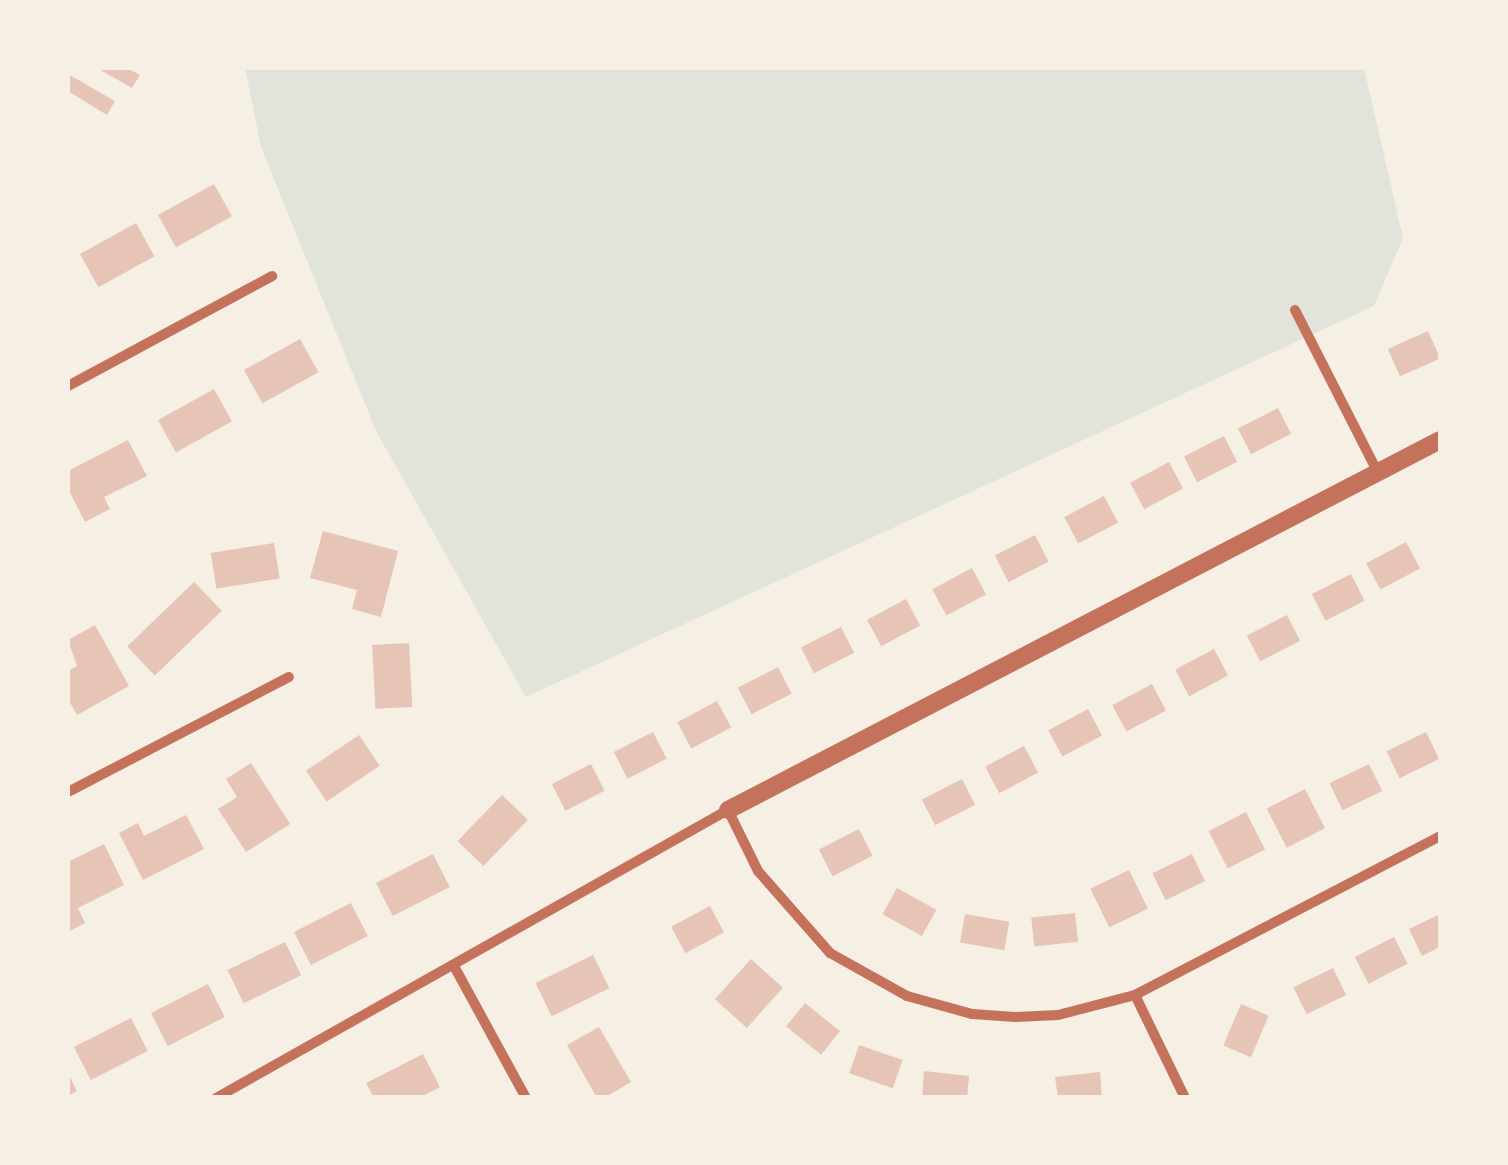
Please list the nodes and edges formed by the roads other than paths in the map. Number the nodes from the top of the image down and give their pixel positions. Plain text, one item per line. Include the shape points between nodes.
1 (272, 276) dead end
2 (1295, 310) dead end
3 (68, 386) edge
4 (1440, 440) edge
5 (1378, 472) junction
6 (289, 678) dead end
7 (68, 792) edge
8 (728, 810) junction
9 (1440, 836) edge
10 (454, 966) junction
11 (1136, 996) junction
12 (216, 1098) edge
13 (526, 1098) edge
14 (1185, 1098) edge

1 - 3 street
2 - 5 street
4 - 5 street
5 - 8 street
6 - 7 street
8 - 10 street via 582,886
8 - 11 street via 758,870 791,914 830,952 907,996 972,1014 1015,1017
9 - 11 street
10 - 12 street
10 - 13 street
11 - 14 street

